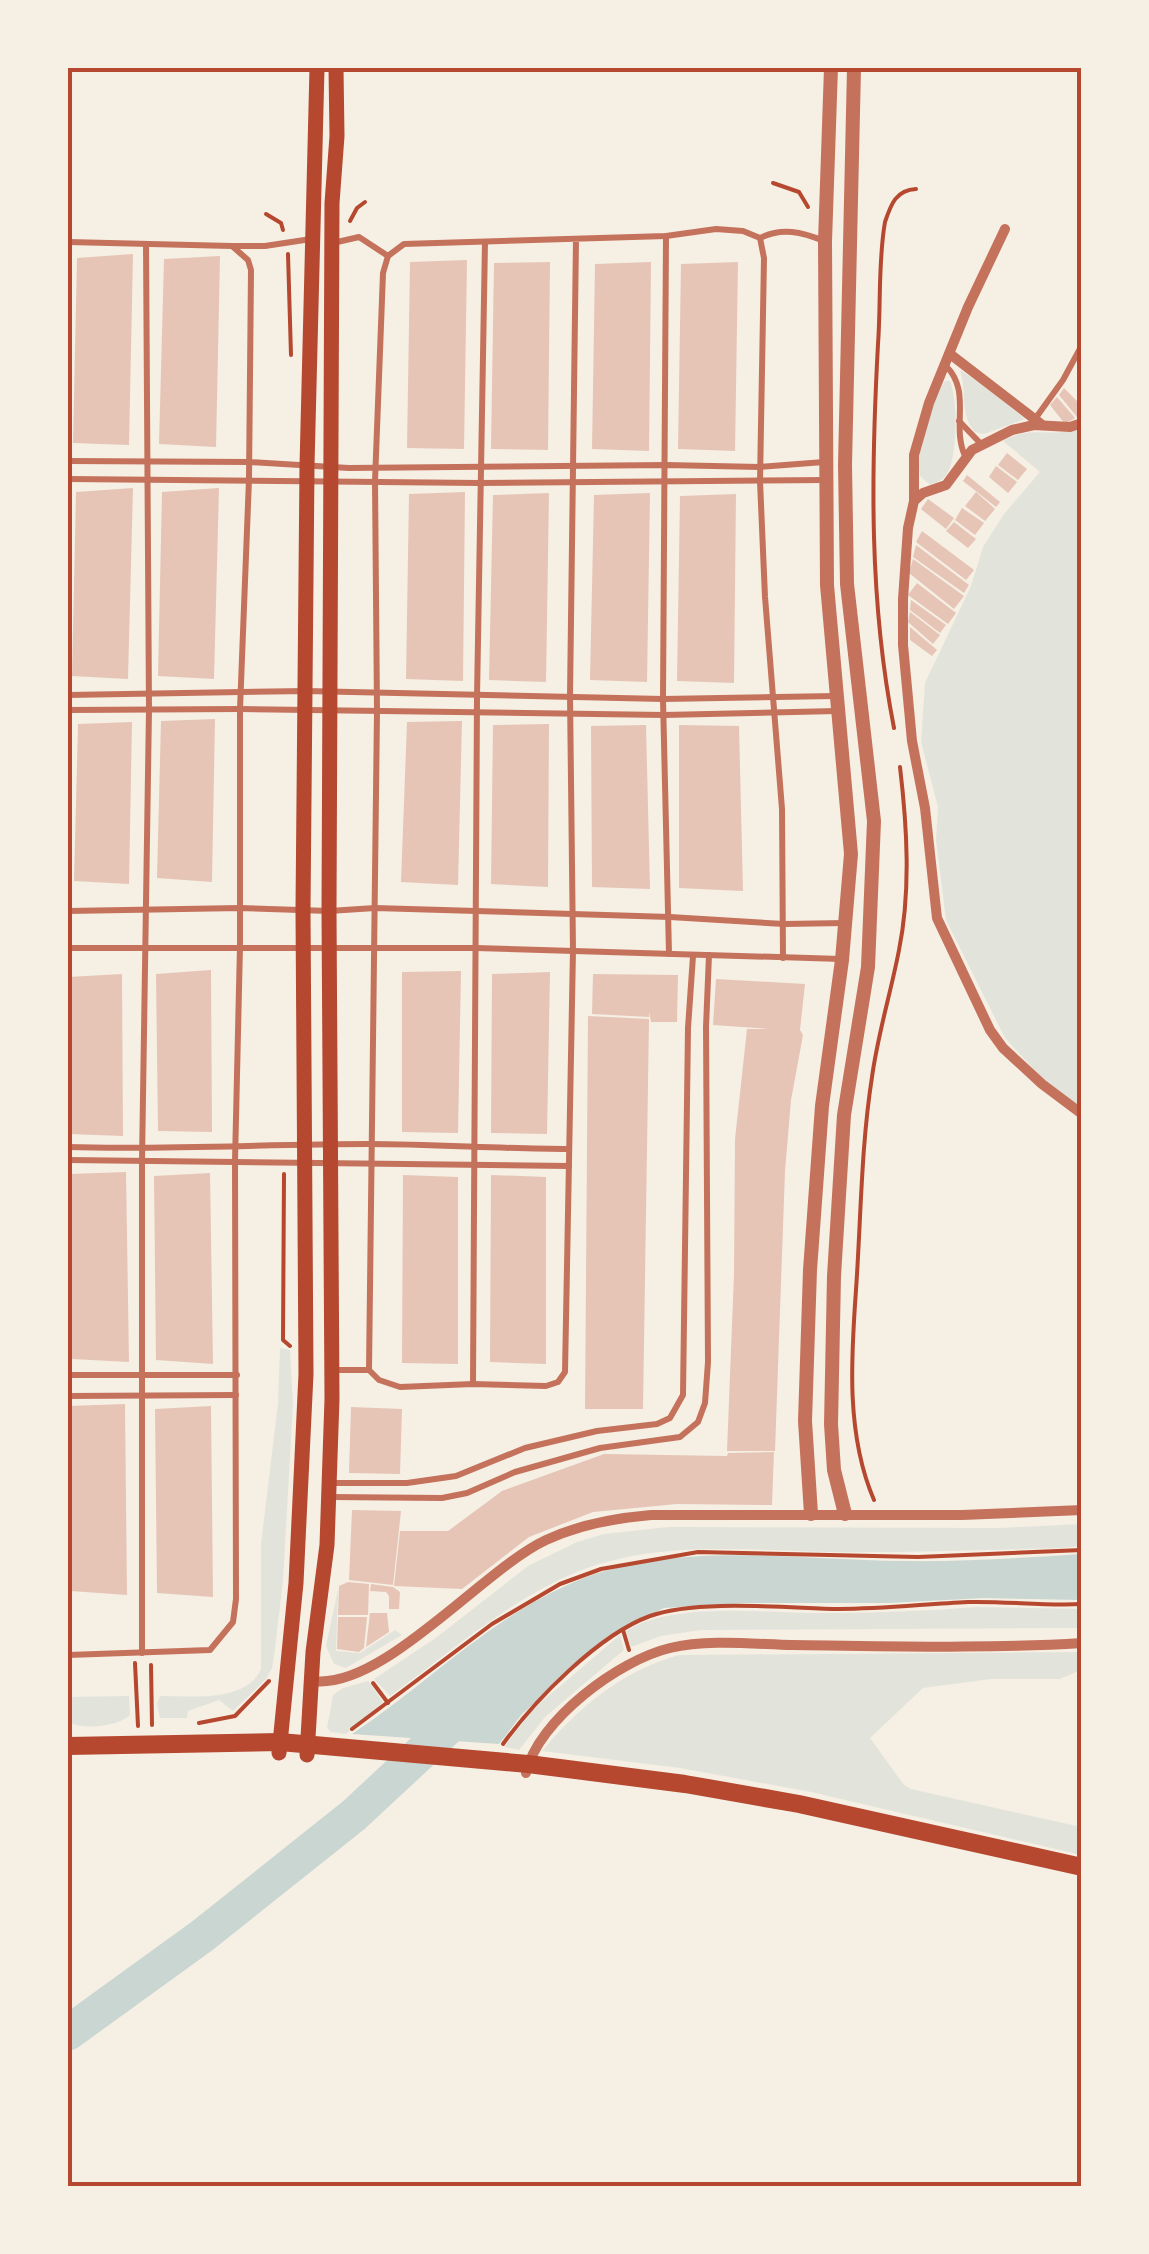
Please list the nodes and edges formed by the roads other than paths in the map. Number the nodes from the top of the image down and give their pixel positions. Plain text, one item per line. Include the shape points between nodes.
1 (317, 68) edge
2 (336, 68) edge
3 (830, 68) edge
4 (854, 68) edge
5 (1005, 229) dead end
6 (666, 236) junction
7 (760, 238) junction
8 (312, 239) junction
9 (576, 239) junction
10 (826, 241) junction
11 (68, 242) edge
12 (485, 242) junction
13 (333, 243) junction
14 (146, 244) junction
15 (232, 246) junction
16 (388, 256) junction
17 (1082, 345) edge
18 (950, 354) junction
19 (946, 366) junction
20 (959, 421) junction
21 (1039, 422) junction
22 (1082, 423) edge
23 (982, 445) junction
24 (966, 456) junction
25 (68, 461) edge
26 (147, 462) junction
27 (249, 462) junction
28 (825, 462) junction
29 (666, 465) junction
30 (376, 468) junction
31 (480, 468) junction
32 (571, 468) junction
33 (760, 468) junction
34 (308, 473) junction
35 (330, 474) junction
36 (68, 479) edge
37 (249, 479) junction
38 (147, 480) junction
39 (666, 480) junction
40 (826, 480) junction
41 (375, 481) junction
42 (760, 481) junction
43 (572, 482) junction
44 (479, 483) junction
45 (914, 501) junction
46 (306, 691) junction
47 (242, 692) junction
48 (331, 692) junction
49 (377, 692) junction
50 (148, 693) junction
51 (68, 695) edge
52 (476, 696) junction
53 (570, 696) junction
54 (774, 698) junction
55 (663, 699) junction
56 (837, 703) junction
57 (149, 708) junction
58 (240, 709) junction
59 (68, 710) edge
60 (306, 710) junction
61 (331, 710) junction
62 (377, 710) junction
63 (570, 712) junction
64 (476, 713) junction
65 (775, 713) junction
66 (664, 715) junction
67 (240, 908) junction
68 (375, 908) junction
69 (303, 910) junction
70 (68, 911) edge
71 (146, 911) junction
72 (328, 912) junction
73 (476, 912) junction
74 (573, 914) junction
75 (670, 917) junction
76 (846, 922) junction
77 (784, 924) junction
78 (240, 946) junction
79 (373, 946) junction
80 (144, 947) junction
81 (68, 948) edge
82 (303, 948) junction
83 (329, 948) junction
84 (476, 948) junction
85 (573, 950) junction
86 (669, 954) junction
87 (708, 955) junction
88 (694, 956) junction
89 (784, 958) junction
90 (842, 960) junction
91 (1082, 1114) edge
92 (330, 1144) junction
93 (370, 1144) junction
94 (302, 1145) junction
95 (236, 1146) junction
96 (68, 1147) edge
97 (143, 1149) junction
98 (475, 1149) junction
99 (569, 1149) junction
100 (68, 1160) edge
101 (235, 1161) junction
102 (142, 1162) junction
103 (370, 1163) junction
104 (304, 1164) junction
105 (330, 1164) junction
106 (475, 1166) junction
107 (569, 1166) junction
108 (332, 1370) junction
109 (369, 1370) junction
110 (68, 1375) edge
111 (237, 1375) junction
112 (143, 1376) junction
113 (473, 1384) junction
114 (236, 1395) junction
115 (68, 1396) edge
116 (142, 1397) junction
117 (330, 1491) junction
118 (1082, 1510) edge
119 (811, 1514) junction
120 (845, 1514) junction
121 (1082, 1643) edge
122 (142, 1653) junction
123 (68, 1655) edge
124 (312, 1681) junction
125 (279, 1748) junction
126 (68, 1750) edge
127 (307, 1750) junction
128 (521, 1768) junction
129 (1082, 1868) edge
130 (1082, 1876) edge

1 - 8 main road
2 - 13 main road
3 - 10 street
4 - 120 street via 847,584 875,858 868,966 844,1115 834,1276 831,1424
5 - 18 street
6 - 7 lane via 716,229
6 - 9 lane
6 - 29 lane
7 - 10 lane via 773,232
7 - 33 lane
8 - 15 lane
8 - 34 main road
9 - 12 lane
9 - 32 lane
10 - 28 street
11 - 14 lane
12 - 16 lane via 404,244
12 - 31 lane
13 - 16 lane via 360,237
13 - 35 main road
14 - 15 lane
14 - 26 lane
15 - 27 lane via 251,270
16 - 30 lane
17 - 21 lane
18 - 19 street
18 - 21 street
19 - 20 lane via 960,386
19 - 45 street via 918,435
20 - 23 lane
20 - 24 lane
21 - 22 street
21 - 23 street
23 - 24 street
24 - 45 street via 946,485
25 - 26 lane
26 - 27 lane
26 - 38 lane
27 - 34 lane
27 - 37 lane
28 - 33 lane
28 - 40 street
29 - 32 lane
29 - 33 lane
29 - 39 lane
30 - 31 lane
30 - 35 lane
30 - 41 lane
31 - 32 lane
31 - 44 lane
32 - 43 lane
33 - 42 lane
34 - 35 lane
34 - 35 lane
34 - 37 lane
34 - 46 main road
35 - 41 lane
35 - 48 main road
36 - 38 lane
37 - 38 lane
37 - 47 lane
38 - 50 lane
39 - 42 lane
39 - 43 lane
39 - 55 lane
40 - 42 lane
40 - 56 street
41 - 44 lane
41 - 49 lane
42 - 54 lane
43 - 44 lane
43 - 53 lane
44 - 52 lane
45 - 91 street via 904,563 903,645 937,918 996,1039
46 - 47 lane
46 - 48 lane
46 - 60 main road
47 - 50 lane
47 - 58 lane
48 - 49 lane
48 - 61 main road
49 - 52 lane
49 - 62 lane
50 - 51 lane
50 - 57 lane
52 - 53 lane
52 - 64 lane
53 - 55 lane
53 - 63 lane
54 - 55 lane
54 - 56 lane
54 - 65 lane
55 - 66 lane
56 - 65 lane
56 - 76 street via 851,854
57 - 58 lane
57 - 59 lane
57 - 71 lane
58 - 60 lane
58 - 67 lane
60 - 61 lane
60 - 69 main road
61 - 62 lane
61 - 72 main road
62 - 64 lane
62 - 68 lane
63 - 64 lane
63 - 66 lane
63 - 74 lane
64 - 73 lane
65 - 66 lane
65 - 77 lane
66 - 75 lane
67 - 69 lane
67 - 71 lane
67 - 78 lane
68 - 72 lane
68 - 73 lane
68 - 79 lane
69 - 72 lane
69 - 82 main road
70 - 71 lane
71 - 80 lane
72 - 83 main road
73 - 74 lane
73 - 84 lane
74 - 75 lane
74 - 85 lane
75 - 77 lane
75 - 86 lane
76 - 77 lane
76 - 90 street
77 - 89 lane
78 - 80 lane
78 - 82 lane
78 - 95 lane
79 - 83 lane
79 - 84 lane
79 - 93 lane
80 - 81 lane
80 - 97 lane
82 - 83 lane
82 - 94 main road
83 - 92 main road
84 - 85 lane
84 - 98 lane
85 - 86 lane
85 - 99 lane
86 - 88 lane
87 - 88 lane
87 - 89 lane
87 - 117 lane via 708,1362 698,1422 680,1437 585,1452 466,1493 404,1500
88 - 117 lane via 678,1408 657,1424 526,1448 456,1476
89 - 90 lane
90 - 119 street via 810,1270 804,1421
92 - 93 lane
92 - 94 lane
92 - 105 main road
93 - 98 lane
93 - 103 lane
94 - 95 lane
94 - 104 main road
95 - 97 lane
95 - 101 lane
96 - 97 lane
97 - 102 lane
98 - 99 lane
98 - 106 lane
99 - 107 lane
100 - 102 lane
101 - 102 lane
101 - 104 lane
101 - 111 lane
102 - 112 lane
103 - 105 lane
103 - 106 lane
103 - 109 lane
104 - 105 lane
104 - 125 main road via 304,1445
105 - 108 main road
106 - 107 lane
106 - 113 lane
107 - 113 lane via 565,1372 546,1386
108 - 109 lane
108 - 117 main road
109 - 113 lane via 400,1386
110 - 112 lane
111 - 112 lane
111 - 114 lane
112 - 116 lane
114 - 116 lane
114 - 122 lane via 233,1622 210,1650
115 - 116 lane
116 - 122 lane
117 - 124 main road
118 - 120 street
119 - 120 street
119 - 124 street via 630,1516 567,1532 503,1566 376,1662 348,1676
121 - 128 street via 674,1646 596,1686 544,1734
122 - 123 lane
124 - 127 main road
125 - 126 main road
125 - 127 main road
127 - 128 main road via 347,1747
128 - 129 main road via 685,1784 799,1804
128 - 130 main road via 797,1811

